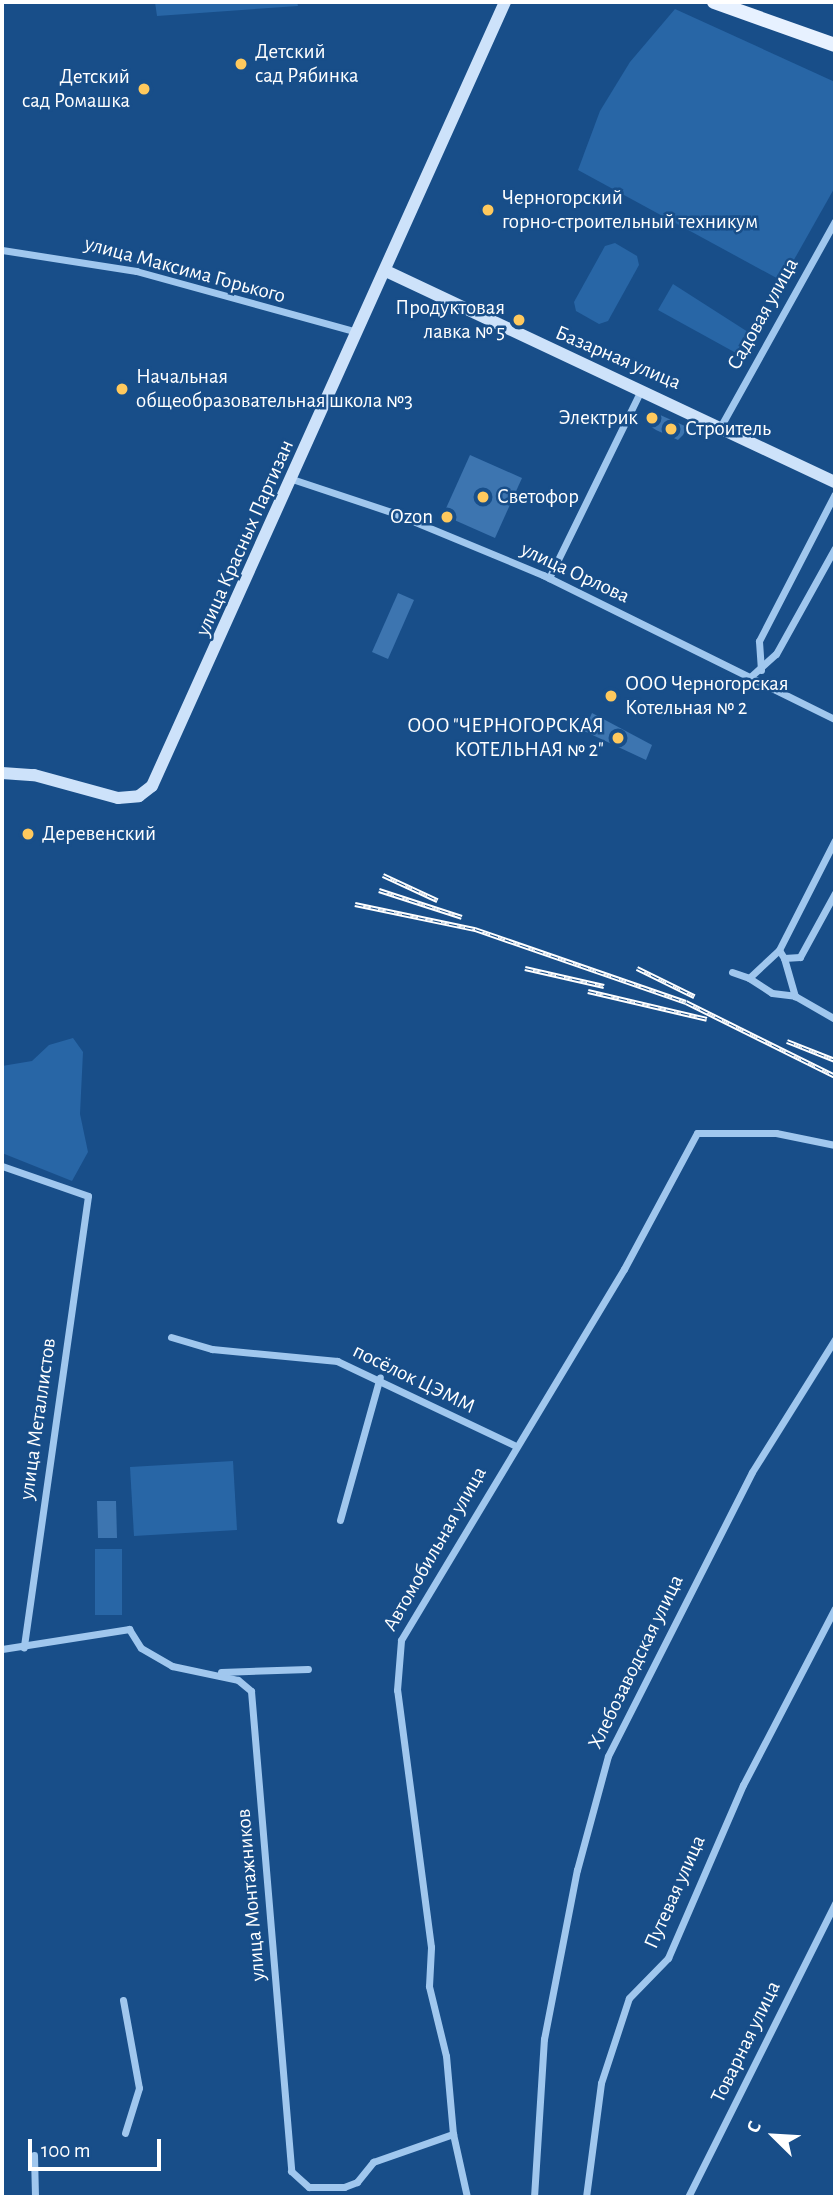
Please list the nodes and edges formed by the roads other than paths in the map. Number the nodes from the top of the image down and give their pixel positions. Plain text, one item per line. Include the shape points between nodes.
1 (505, 2) edge
2 (714, 2) edge
3 (835, 45) edge
4 (835, 221) edge
5 (2, 250) edge
6 (386, 271) junction
7 (358, 333) junction
8 (642, 390) junction
9 (723, 424) junction
10 (292, 479) junction
11 (835, 482) edge
12 (835, 494) edge
13 (835, 548) edge
14 (549, 578) junction
15 (761, 670) junction
16 (749, 678) junction
17 (835, 719) edge
18 (2, 773) edge
19 (835, 840) edge
20 (835, 893) edge
21 (779, 950) junction
22 (784, 958) junction
23 (732, 972) dead end
24 (749, 978) junction
25 (795, 996) junction
26 (835, 1018) edge
27 (835, 1145) edge
28 (2, 1166) edge
29 (171, 1337) dead end
30 (835, 1339) edge
31 (380, 1377) junction
32 (514, 1445) junction
33 (340, 1520) dead end
34 (835, 1608) edge
35 (24, 1647) junction
36 (2, 1649) edge
37 (308, 1669) dead end
38 (214, 1672) junction
39 (835, 1903) edge
40 (123, 2000) dead end
41 (125, 2133) dead end
42 (453, 2134) junction
43 (34, 2155) dead end
44 (35, 2197) edge
45 (467, 2197) edge
46 (534, 2197) edge
47 (586, 2197) edge
48 (688, 2197) edge

1 - 6 main road, улица Красных Партизан
2 - 3 main road
4 - 9 street, Садовая улица
5 - 7 street, улица Максима Горького via 136,271
6 - 7 main road, улица Красных Партизан
6 - 8 main road, Базарная улица
7 - 10 main road, улица Красных Партизан
8 - 9 main road, Базарная улица
8 - 14 street
9 - 11 main road, Базарная улица
10 - 14 street, улица Орлова via 391,512
10 - 18 main road, улица Красных Партизан via 152,786 139,796 118,798 34,775
12 - 15 street via 759,641
13 - 15 street via 776,654
14 - 16 street, улица Орлова
15 - 16 street
16 - 17 street, улица Орлова
19 - 21 street
20 - 22 street via 800,957
21 - 22 street
21 - 24 street
22 - 25 street
23 - 24 street
24 - 25 street via 772,993
25 - 26 street
27 - 32 street, Автомобильная улица via 776,1133 697,1133 624,1269
28 - 35 street, улица Металлистов via 88,1196
29 - 31 street, посёлок ЦЭММ via 212,1349 337,1361
30 - 46 street, Хлебозаводская улица via 752,1472 608,1756 577,1870 544,2039
31 - 32 street, посёлок ЦЭММ via 408,1398
31 - 33 street
32 - 42 street, Автомобильная улица via 405,1629 397,1659 431,1947 429,1986 446,2056
34 - 47 street, Путевая улица via 743,1785 668,1958 629,1998 601,2083
35 - 36 street
35 - 38 street via 129,1629 141,1648 172,1666
37 - 38 street
38 - 42 street, улица Монтажников via 238,1679 251,1691 291,2171 309,2188 357,2182 373,2162
39 - 48 street, Товарная улица
40 - 41 street via 139,2088
42 - 45 street, Автомобильная улица
43 - 44 street

